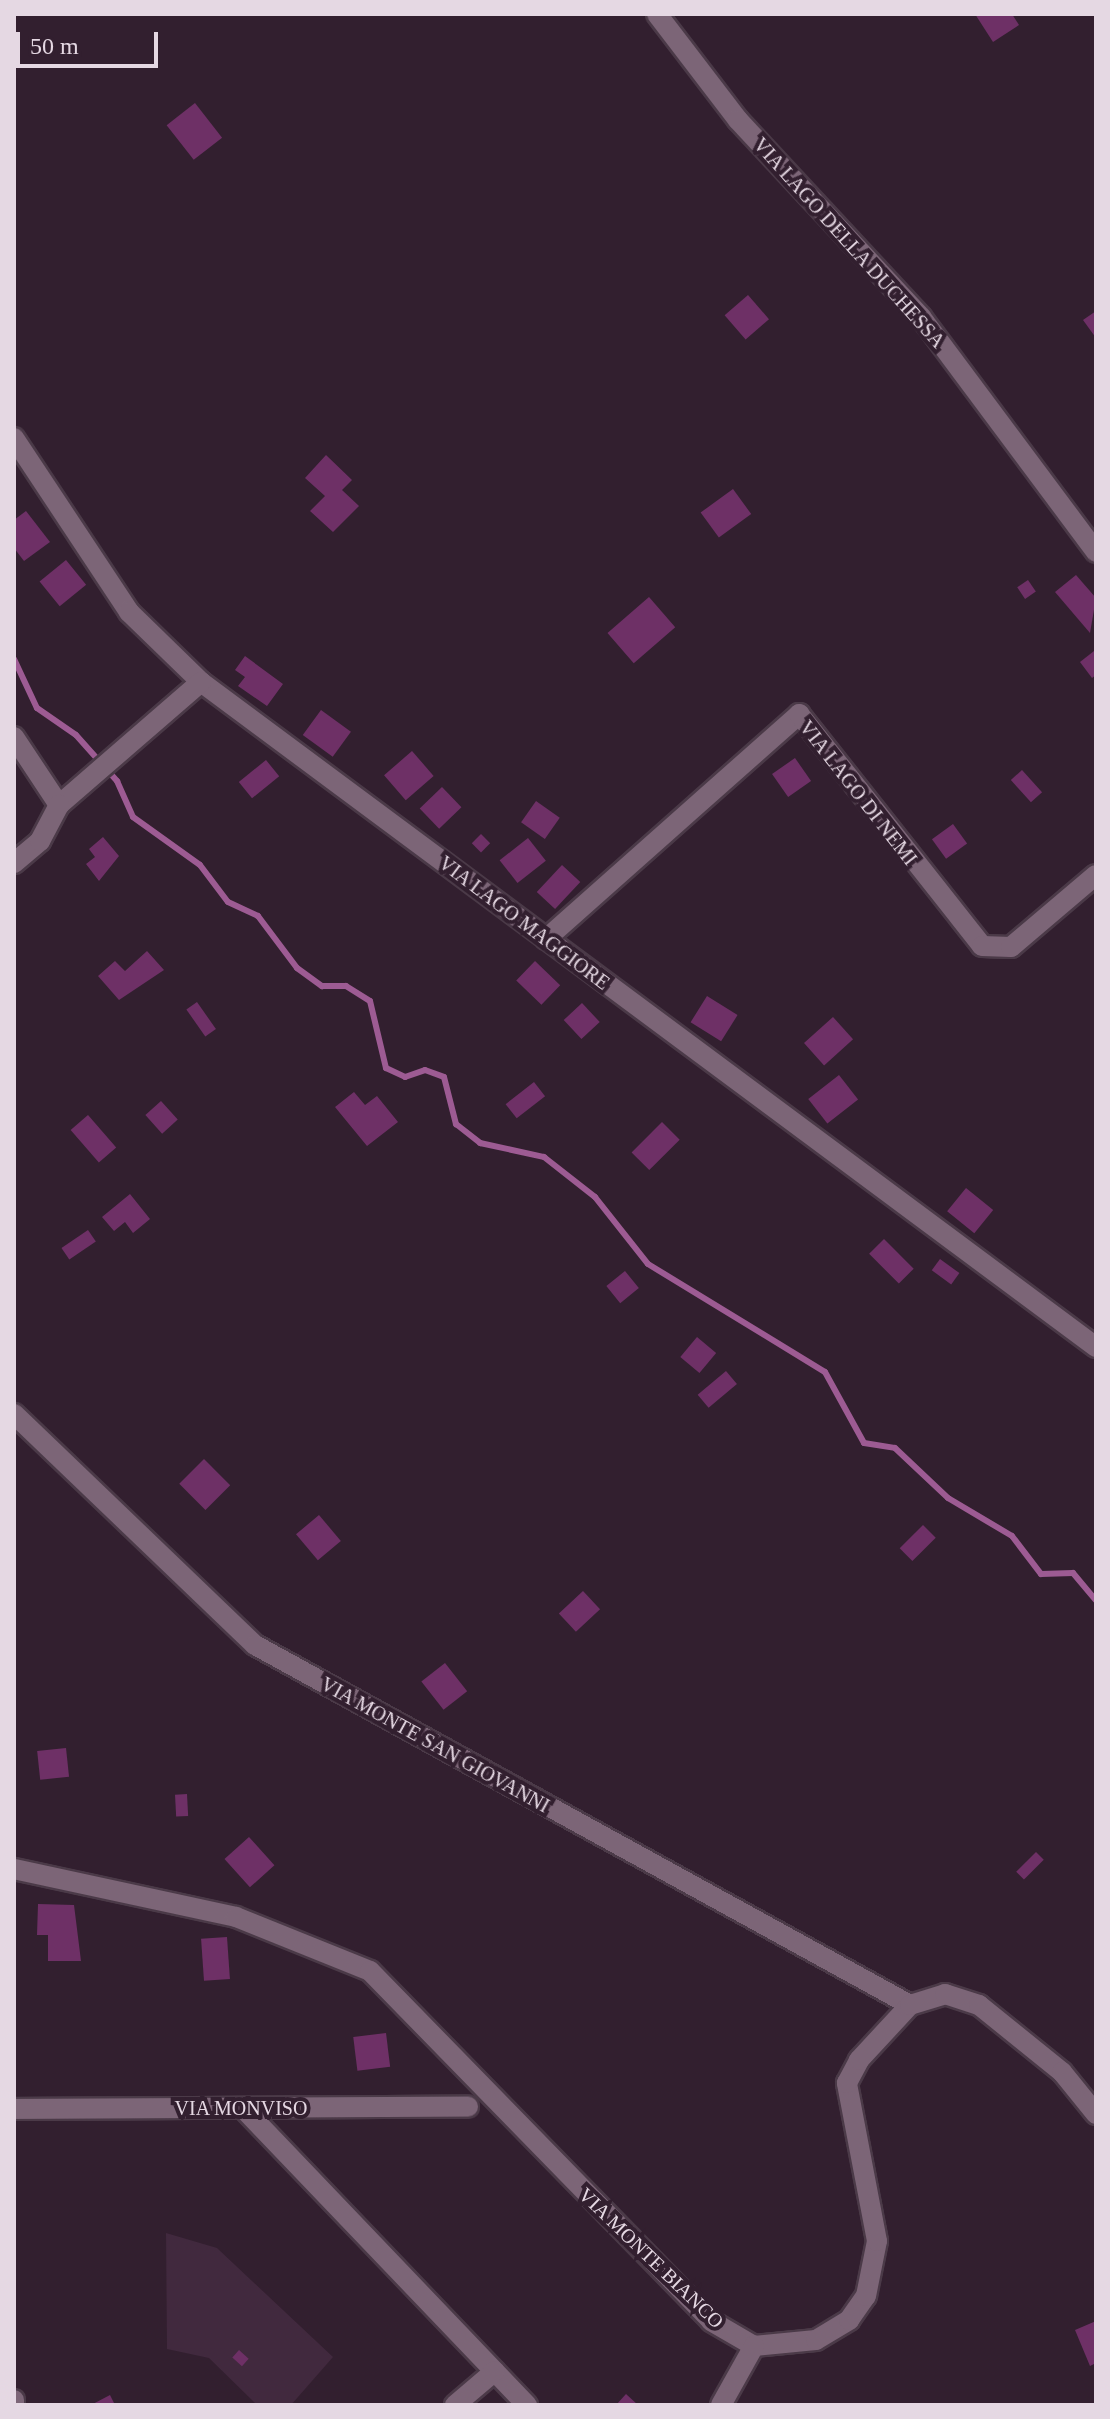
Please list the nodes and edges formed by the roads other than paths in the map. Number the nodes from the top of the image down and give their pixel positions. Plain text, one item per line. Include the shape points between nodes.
1 (657, 14) edge
2 (14, 438) edge
3 (1096, 552) edge
4 (201, 682) junction
5 (14, 737) edge
6 (59, 805) junction
7 (14, 863) edge
8 (1096, 875) edge
9 (546, 939) junction
10 (1096, 1347) edge
11 (14, 1414) edge
12 (14, 1869) edge
13 (910, 2005) junction
14 (468, 2107) dead end
15 (243, 2108) junction
16 (14, 2109) edge
17 (1096, 2114) edge
18 (754, 2346) junction
19 (495, 2371) junction
20 (455, 2405) edge
21 (527, 2405) edge
22 (721, 2405) edge

1 - 3 street, VIA LAGO DELLA DUCHESSA via 738,120 921,317
2 - 4 street, VIA LAGO MAGGIORE via 129,612
4 - 6 street
4 - 9 street, VIA LAGO MAGGIORE
5 - 6 street
6 - 7 street via 40,841
8 - 9 street, VIA LAGO DI NEMI via 1021,940 1002,949 982,946 799,714
9 - 10 street, VIA LAGO MAGGIORE
11 - 13 street, VIA MONTE SAN GIOVANNI via 255,1645
12 - 18 street, VIA MONTE BIANCO via 236,1917 370,1971 711,2321
13 - 17 street via 945,1994 979,2005 1062,2072
13 - 18 street via 847,2083 877,2241 866,2296 849,2320 816,2340
14 - 15 street, VIA MONVISO
15 - 16 street, VIA MONVISO
15 - 19 street
18 - 22 street
19 - 20 street
19 - 21 street

